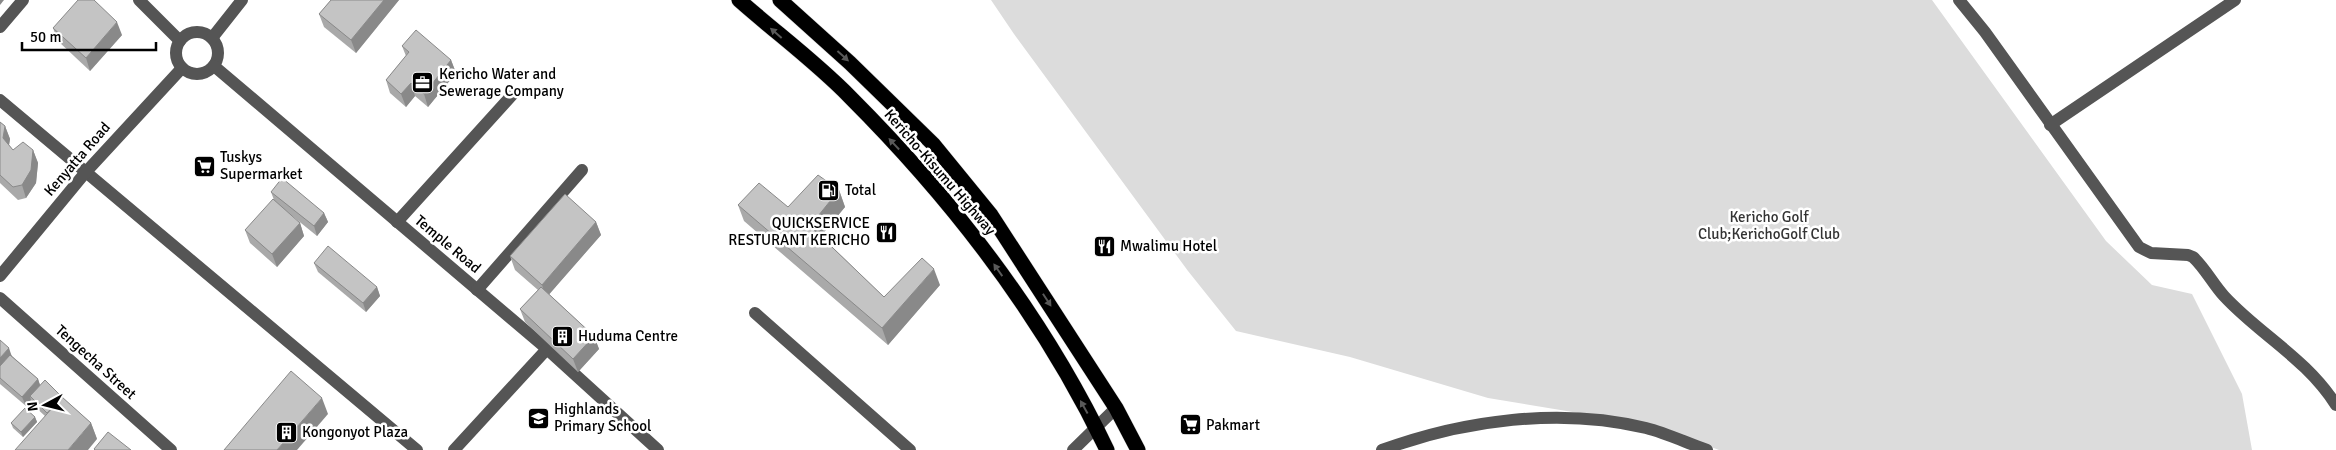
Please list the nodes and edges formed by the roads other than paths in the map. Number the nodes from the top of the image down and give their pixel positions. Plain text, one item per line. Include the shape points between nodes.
1 (23, 0) edge
2 (139, 0) edge
3 (242, 0) edge
4 (739, 0) edge
5 (780, 0) edge
6 (1959, 0) edge
7 (2235, 0) edge
8 (0, 28) edge
9 (212, 38) junction
10 (180, 40) junction
11 (214, 66) junction
12 (182, 68) junction
13 (514, 94) dead end
14 (0, 100) edge
15 (2050, 125) junction
16 (582, 170) dead end
17 (85, 173) junction
18 (397, 222) junction
19 (0, 276) edge
20 (477, 290) junction
21 (0, 298) edge
22 (755, 313) dead end
23 (547, 349) junction
24 (2336, 405) edge
25 (1116, 408) junction
26 (1095, 426) junction
27 (171, 450) edge
28 (417, 450) edge
29 (454, 450) edge
30 (658, 450) edge
31 (910, 450) edge
32 (1074, 450) edge
33 (1107, 450) edge
34 (1138, 450) edge
35 (1382, 450) edge
36 (1707, 450) edge

1 - 8 street
2 - 10 street
3 - 9 street
26 -> 4 highway, Kericho-Kisumu Highway via 1046,338 970,231 849,96
5 -> 25 highway, Kericho-Kisumu Highway via 934,144 991,215
6 - 15 street via 1986,32
7 - 15 street
9 - 10 street via 193,32
9 - 11 street via 218,50
10 - 12 street via 176,54
11 - 12 street via 202,74
11 - 18 street, Temple Road
12 - 17 street, Kenyatta Road
13 - 18 street
14 - 17 street
15 - 24 street via 2139,247 2151,253 2188,254 2193,257 2224,296 2295,356
16 - 20 street
17 - 19 street, Kenyatta Road
17 - 28 street
18 - 20 street, Temple Road
20 - 23 street, Temple Road
21 - 27 street, Tengecha Street
22 - 31 street
23 - 29 street
23 - 30 street, Temple Road
25 - 26 street
25 - 34 highway, Kericho-Kisumu Highway
26 - 32 street
26 - 33 highway, Kericho-Kisumu Highway
35 - 36 street via 1447,429 1495,421 1552,419 1646,428

